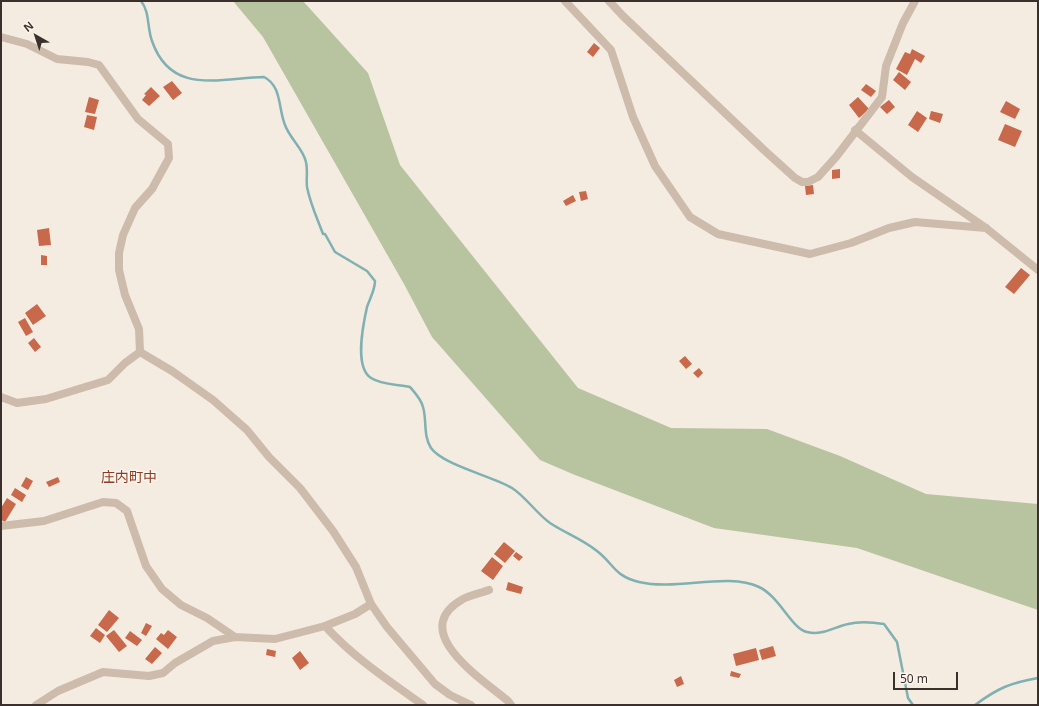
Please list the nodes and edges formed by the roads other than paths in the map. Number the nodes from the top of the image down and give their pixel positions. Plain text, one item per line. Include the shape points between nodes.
1 (565, 1) edge
2 (609, 1) edge
3 (915, 1) edge
4 (1, 37) edge
5 (856, 130) junction
6 (986, 228) junction
7 (1038, 270) edge
8 (140, 352) junction
9 (1, 398) edge
10 (1, 526) edge
11 (489, 590) dead end
12 (371, 604) junction
13 (326, 626) junction
14 (235, 637) junction
15 (36, 705) edge
16 (423, 705) edge
17 (471, 705) edge
18 (511, 705) edge

1 - 6 street via 611,50 633,117 656,166 690,216 718,234 810,254 915,222
2 - 5 street via 764,150 802,182 818,177
3 - 5 street via 886,66 882,97
4 - 8 street via 27,44 57,59 99,65 138,119 168,144 169,158 152,189 135,208 119,253 119,270 125,295 139,329
5 - 6 street via 912,177
6 - 7 street
8 - 9 street via 124,363 108,380 46,399 17,403
8 - 12 street via 213,400 247,430 300,488 333,531 356,567
10 - 14 street via 44,521 103,502 116,504 127,511 146,566 162,589 181,605 207,618
11 - 18 street via 463,600 448,612 442,633 449,648 464,664
12 - 13 street
12 - 17 street via 435,684
13 - 14 street via 275,639
13 - 16 street via 341,644
14 - 15 street via 213,641 175,663 164,673 149,676 103,672 58,691

